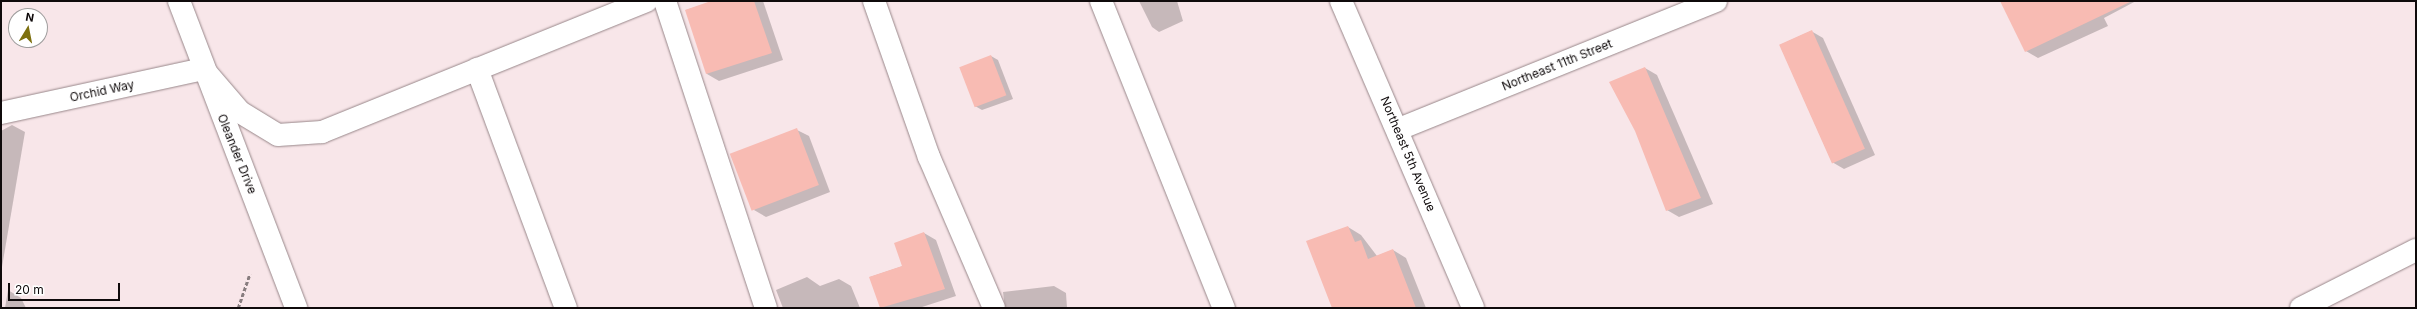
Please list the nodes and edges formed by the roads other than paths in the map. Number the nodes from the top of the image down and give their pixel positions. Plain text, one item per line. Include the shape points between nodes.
1 (179, 1) edge
2 (647, 1) edge
3 (665, 1) edge
4 (874, 1) edge
5 (1101, 1) edge
6 (1340, 1) edge
7 (1702, 4) edge
8 (203, 68) junction
9 (477, 69) junction
10 (1, 113) edge
11 (1399, 129) junction
12 (2416, 250) edge
13 (296, 308) edge
14 (566, 308) edge
15 (766, 308) edge
16 (994, 308) edge
17 (1224, 308) edge
18 (1473, 308) edge
19 (2301, 308) edge

1 - 8 street, Oleander Drive
2 - 9 street
3 - 15 street
4 - 16 street via 929,157
5 - 17 street
6 - 11 street, Northeast 5th Avenue
7 - 11 street, Northeast 11th Street
8 - 9 street via 240,112 278,135 322,132
8 - 10 street, Orchid Way
8 - 13 street, Oleander Drive
9 - 14 street
11 - 18 street, Northeast 5th Avenue
12 - 19 street

